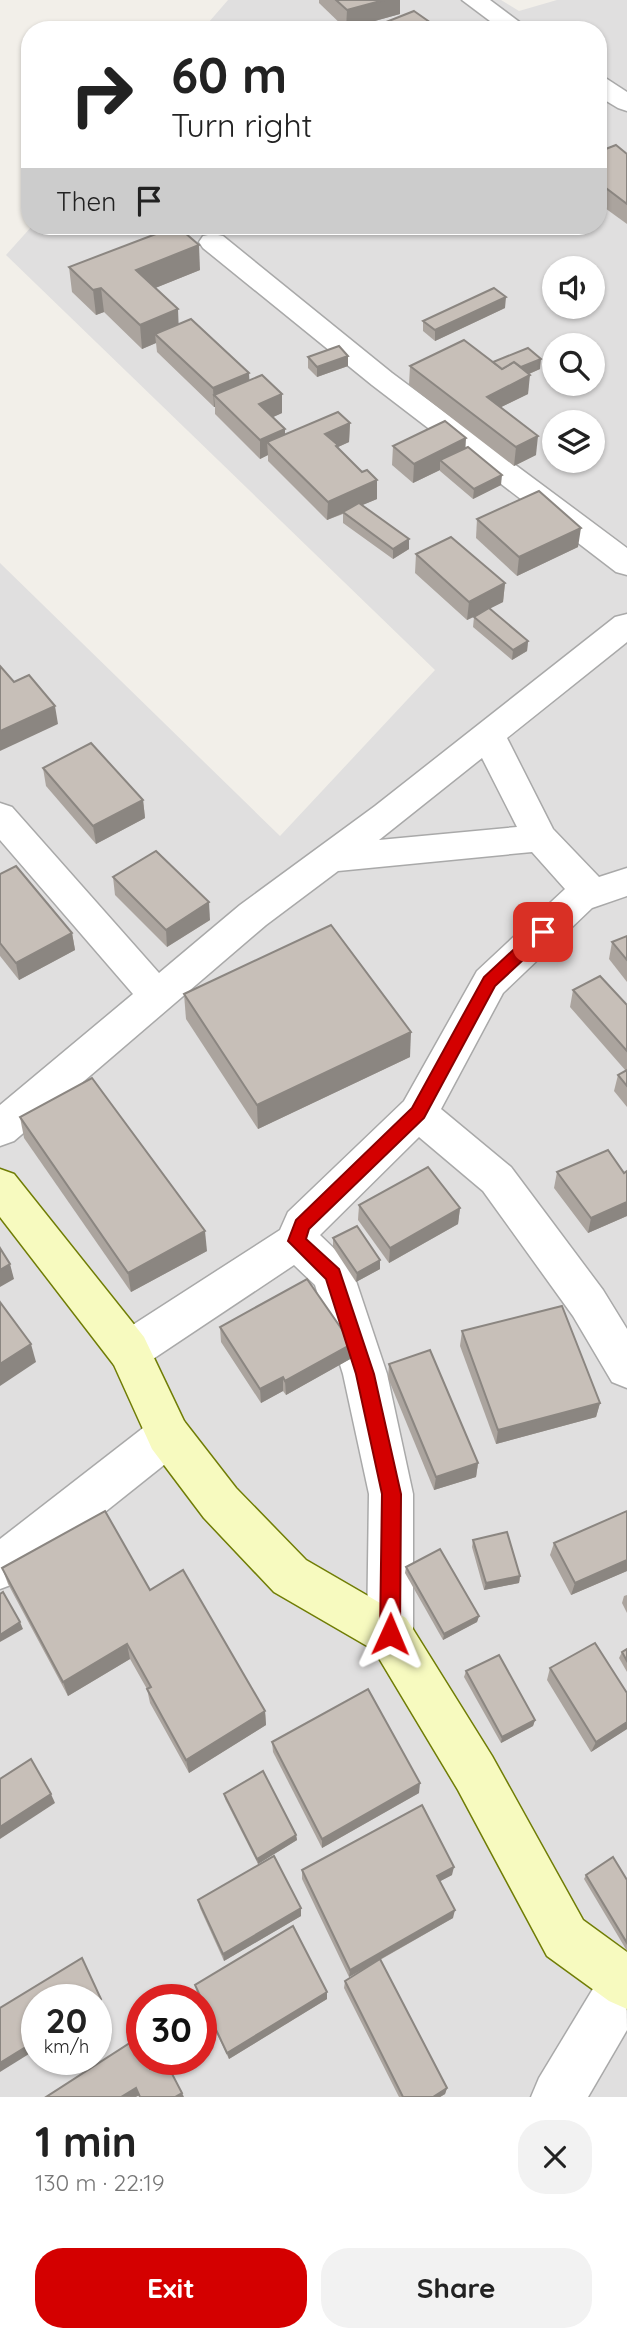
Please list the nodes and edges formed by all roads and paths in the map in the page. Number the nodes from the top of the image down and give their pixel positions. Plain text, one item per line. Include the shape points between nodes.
1 (474, 0) edge
2 (505, 21) edge
3 (607, 89) edge
4 (627, 103) edge
5 (213, 242) dead end
6 (627, 564) edge
7 (627, 625) edge
8 (488, 735) junction
9 (0, 816) edge
10 (540, 838) junction
11 (329, 858) junction
12 (610, 888) edge
13 (157, 996) junction
14 (418, 1113) junction
15 (0, 1129) edge
16 (0, 1186) edge
17 (297, 1241) junction
18 (129, 1351) junction
19 (627, 1368) edge
20 (168, 1435) junction
21 (0, 1567) edge
22 (390, 1634) junction
23 (626, 1982) edge
24 (558, 2097) edge

1 - 2 street
3 - 4 street
5 - 6 street via 382,379
7 - 8 street
8 - 10 street
8 - 11 street
9 - 13 street
10 - 11 street
10 - 12 street
11 - 13 street
12 - 14 street via 579,898 490,982
13 - 15 street
14 - 17 street via 302,1225
14 - 19 street via 497,1180 588,1303
16 - 18 street
17 - 18 street
17 - 22 street via 333,1275 365,1374 391,1494
18 - 20 street
20 - 21 street
20 - 22 street via 220,1503 290,1576
22 - 23 street via 475,1773 565,1938
23 - 24 street

